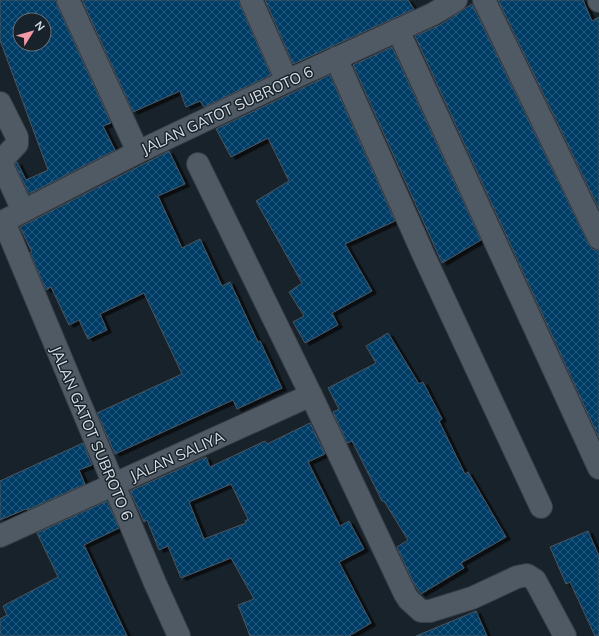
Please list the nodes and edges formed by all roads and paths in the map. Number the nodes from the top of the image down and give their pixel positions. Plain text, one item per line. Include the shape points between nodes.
1 (68, 0) edge
2 (251, 0) edge
3 (456, 0) edge
4 (484, 0) edge
5 (428, 7) edge
6 (398, 30) junction
7 (336, 58) junction
8 (287, 81) junction
9 (0, 103) edge
10 (138, 152) junction
11 (198, 164) dead end
12 (23, 211) junction
13 (4, 226) edge
14 (599, 238) edge
15 (311, 395) junction
16 (599, 468) edge
17 (114, 485) junction
18 (541, 506) dead end
19 (0, 536) edge
20 (180, 636) edge
21 (565, 636) edge

1 - 10 street
2 - 8 street
3 - 5 street, JALAN GATOT SUBROTO 6
4 - 14 street
5 - 6 street, JALAN GATOT SUBROTO 6
6 - 7 street, JALAN GATOT SUBROTO 6
6 - 16 street
7 - 8 street, JALAN GATOT SUBROTO 6
7 - 18 street via 424,256
8 - 10 street, JALAN GATOT SUBROTO 6
9 - 12 street via 17,137 16,144 2,160 3,167
10 - 12 street, JALAN GATOT SUBROTO 6
11 - 15 street
12 - 13 street, JALAN GATOT SUBROTO 6
13 - 17 street, JALAN GATOT SUBROTO 6
15 - 17 street, JALAN SALIYA
15 - 21 street via 405,594 416,608 430,611 472,598 517,577 527,575 535,580
17 - 19 street, JALAN SALIYA
17 - 20 street, JALAN GATOT SUBROTO 6

